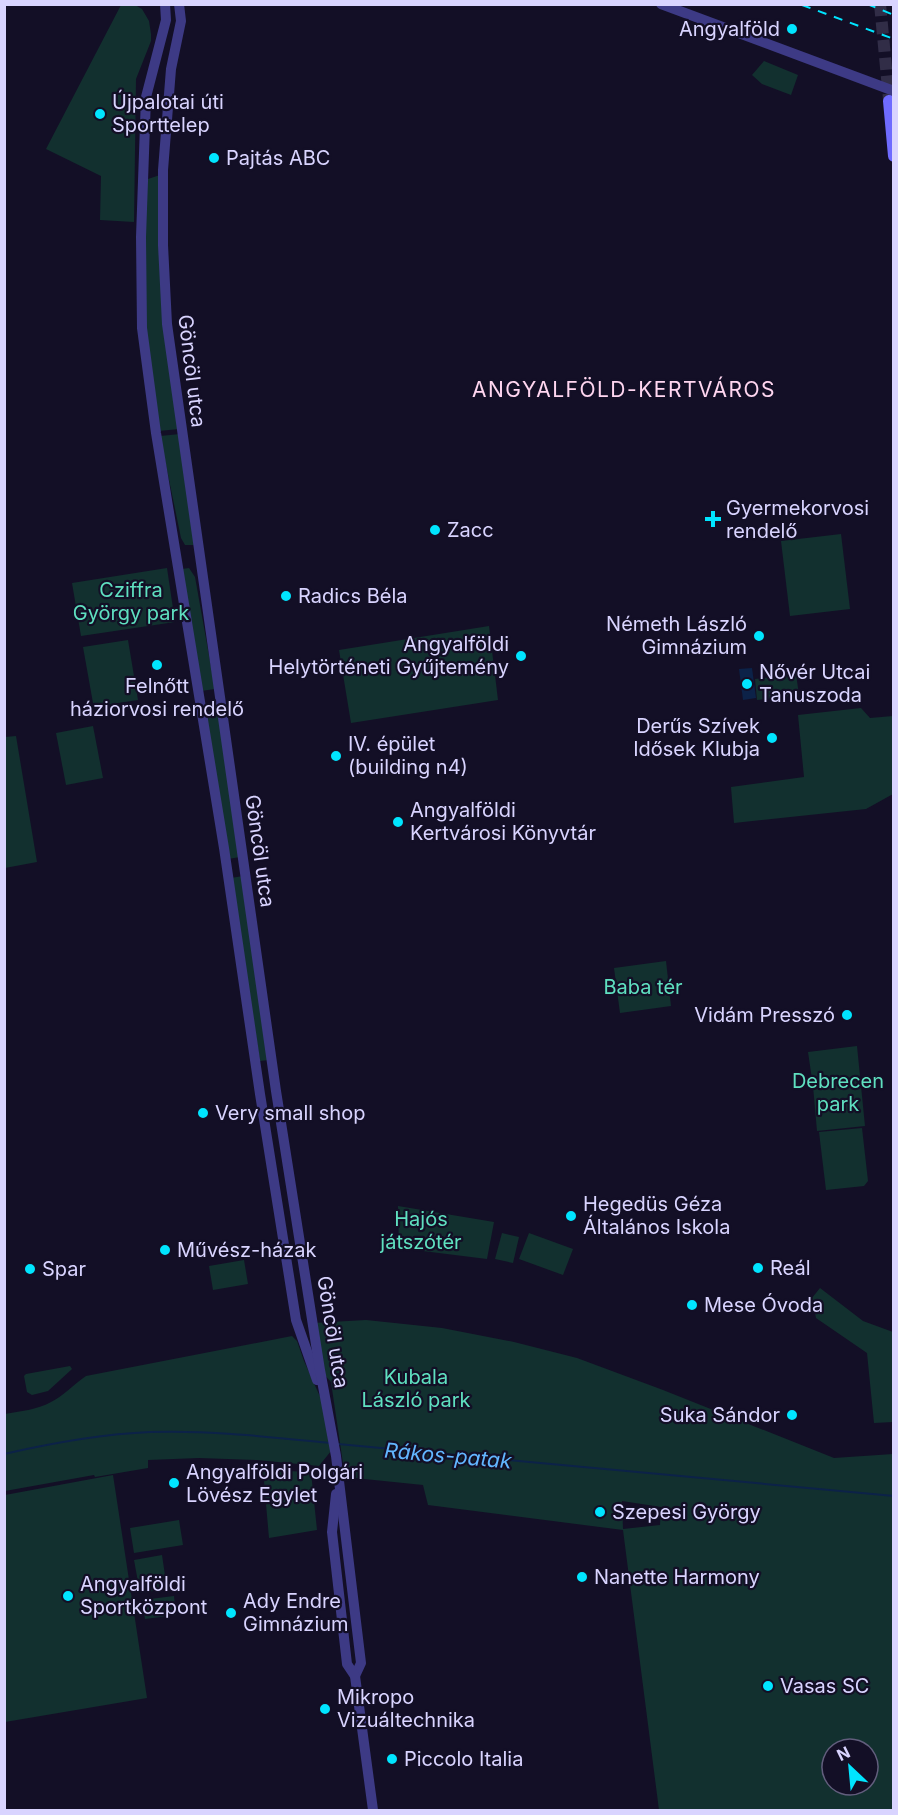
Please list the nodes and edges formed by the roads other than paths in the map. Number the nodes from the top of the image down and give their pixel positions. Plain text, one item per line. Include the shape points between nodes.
1 (165, 4) edge
2 (179, 4) edge
3 (661, 4) edge
4 (891, 96) edge
5 (144, 156) junction
6 (894, 156) edge
7 (163, 170) junction
8 (143, 182) junction
9 (326, 1402) junction
10 (374, 1810) edge

1 - 5 street, Göncöl utca via 166,20 146,97
2 - 7 street, Göncöl utca via 181,21 171,69
3 - 4 street
4 - 6 main road
5 - 7 street via 154,169
5 - 8 street, Göncöl utca
7 - 8 street via 147,176
7 - 9 street, Göncöl utca via 167,324 276,1091
8 - 9 street, Göncöl utca via 142,328 156,433 296,1320
9 - 10 street via 333,1429 361,1663 355,1676

